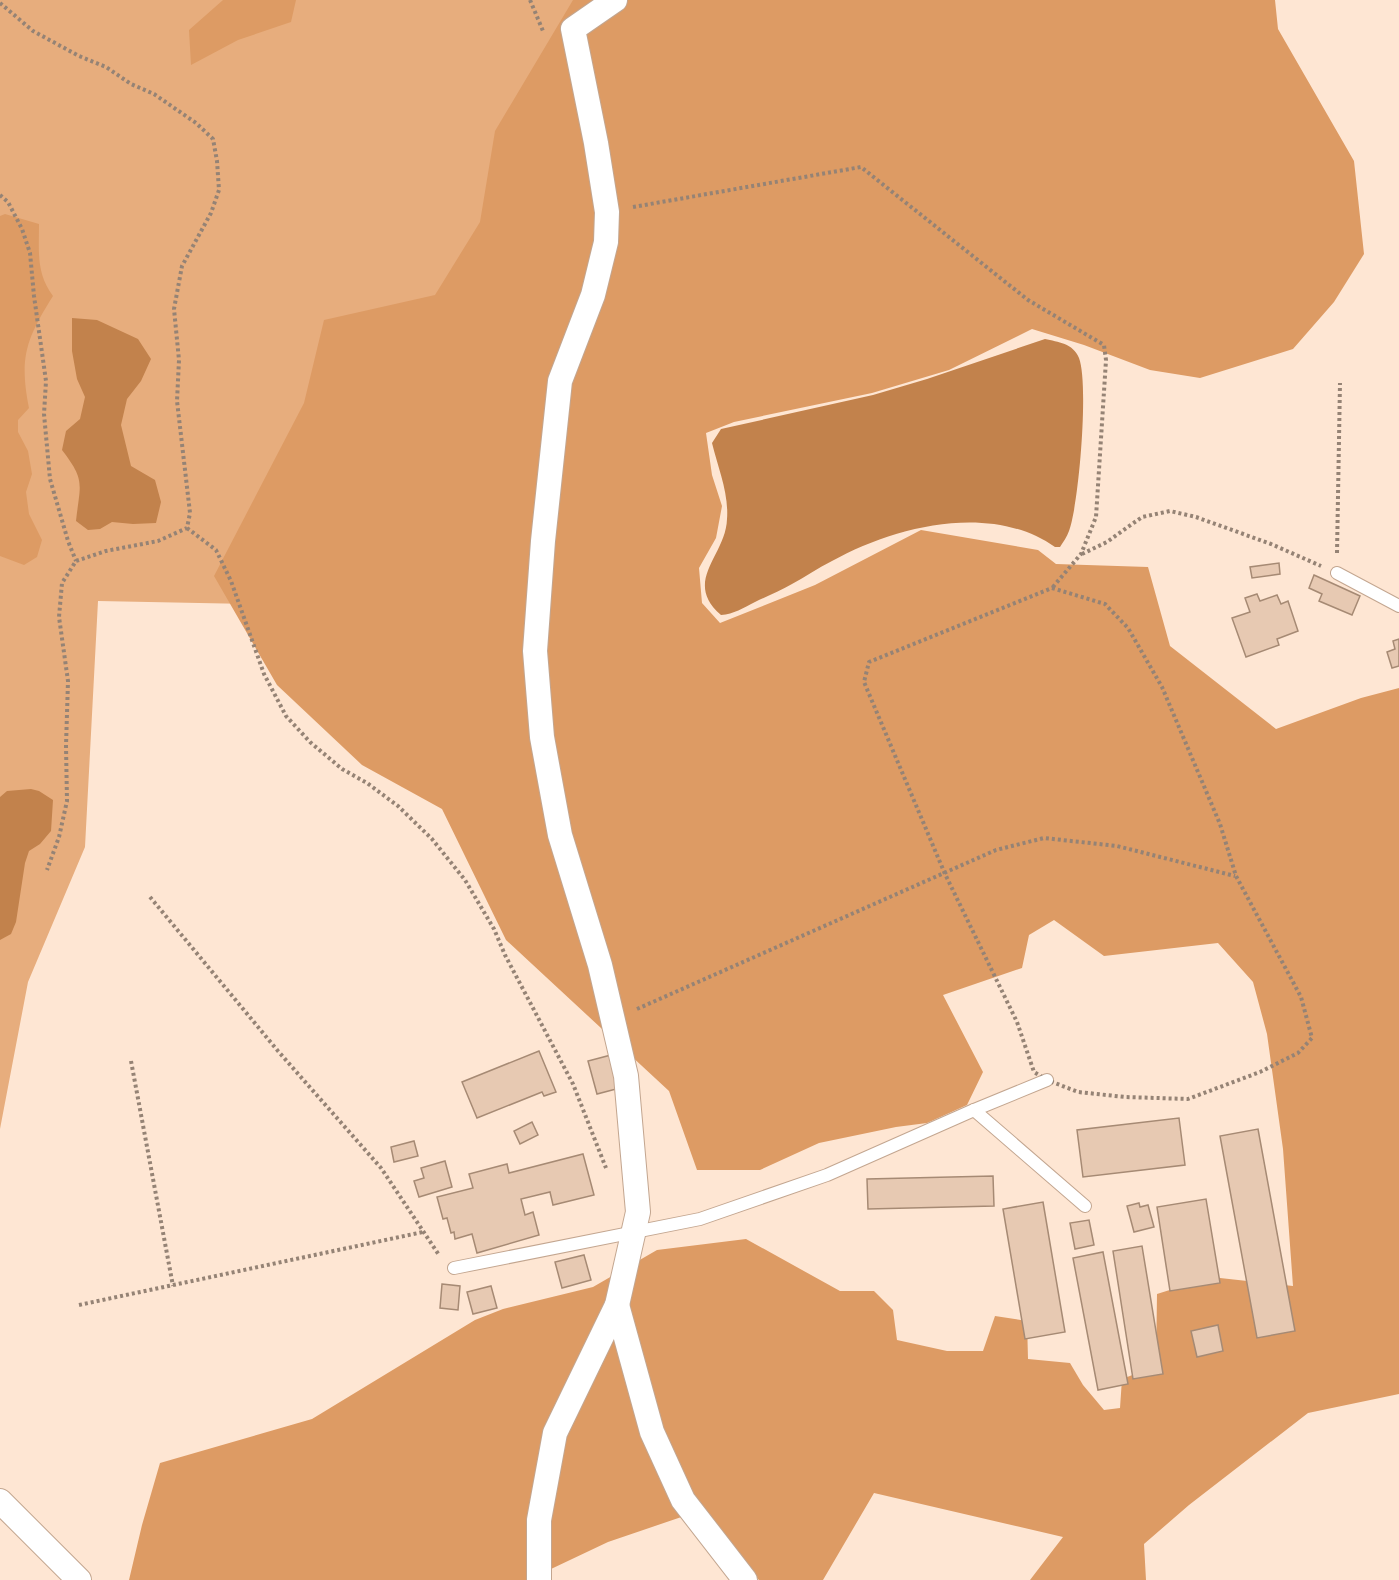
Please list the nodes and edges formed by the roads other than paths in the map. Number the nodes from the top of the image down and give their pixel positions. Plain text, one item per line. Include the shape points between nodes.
1 (615, 0) edge
2 (1337, 573) road end
3 (1399, 606) edge
4 (1047, 1080) road end
5 (974, 1110) junction
6 (1085, 1206) dead end
7 (633, 1232) junction
8 (454, 1268) road end
9 (617, 1305) junction
10 (0, 1501) edge
11 (80, 1580) edge
12 (539, 1580) edge
13 (745, 1580) edge

1 - 7 street via 573,29 607,212 606,242 593,295 560,381 535,651 542,737 560,835 600,964 626,1076 638,1212
2 - 3 lane
4 - 5 lane
5 - 6 lane
5 - 7 lane via 827,1175 700,1219
7 - 8 lane
7 - 9 street
9 - 12 street via 555,1432 538,1520
9 - 13 street via 652,1432 683,1500
10 - 11 street

